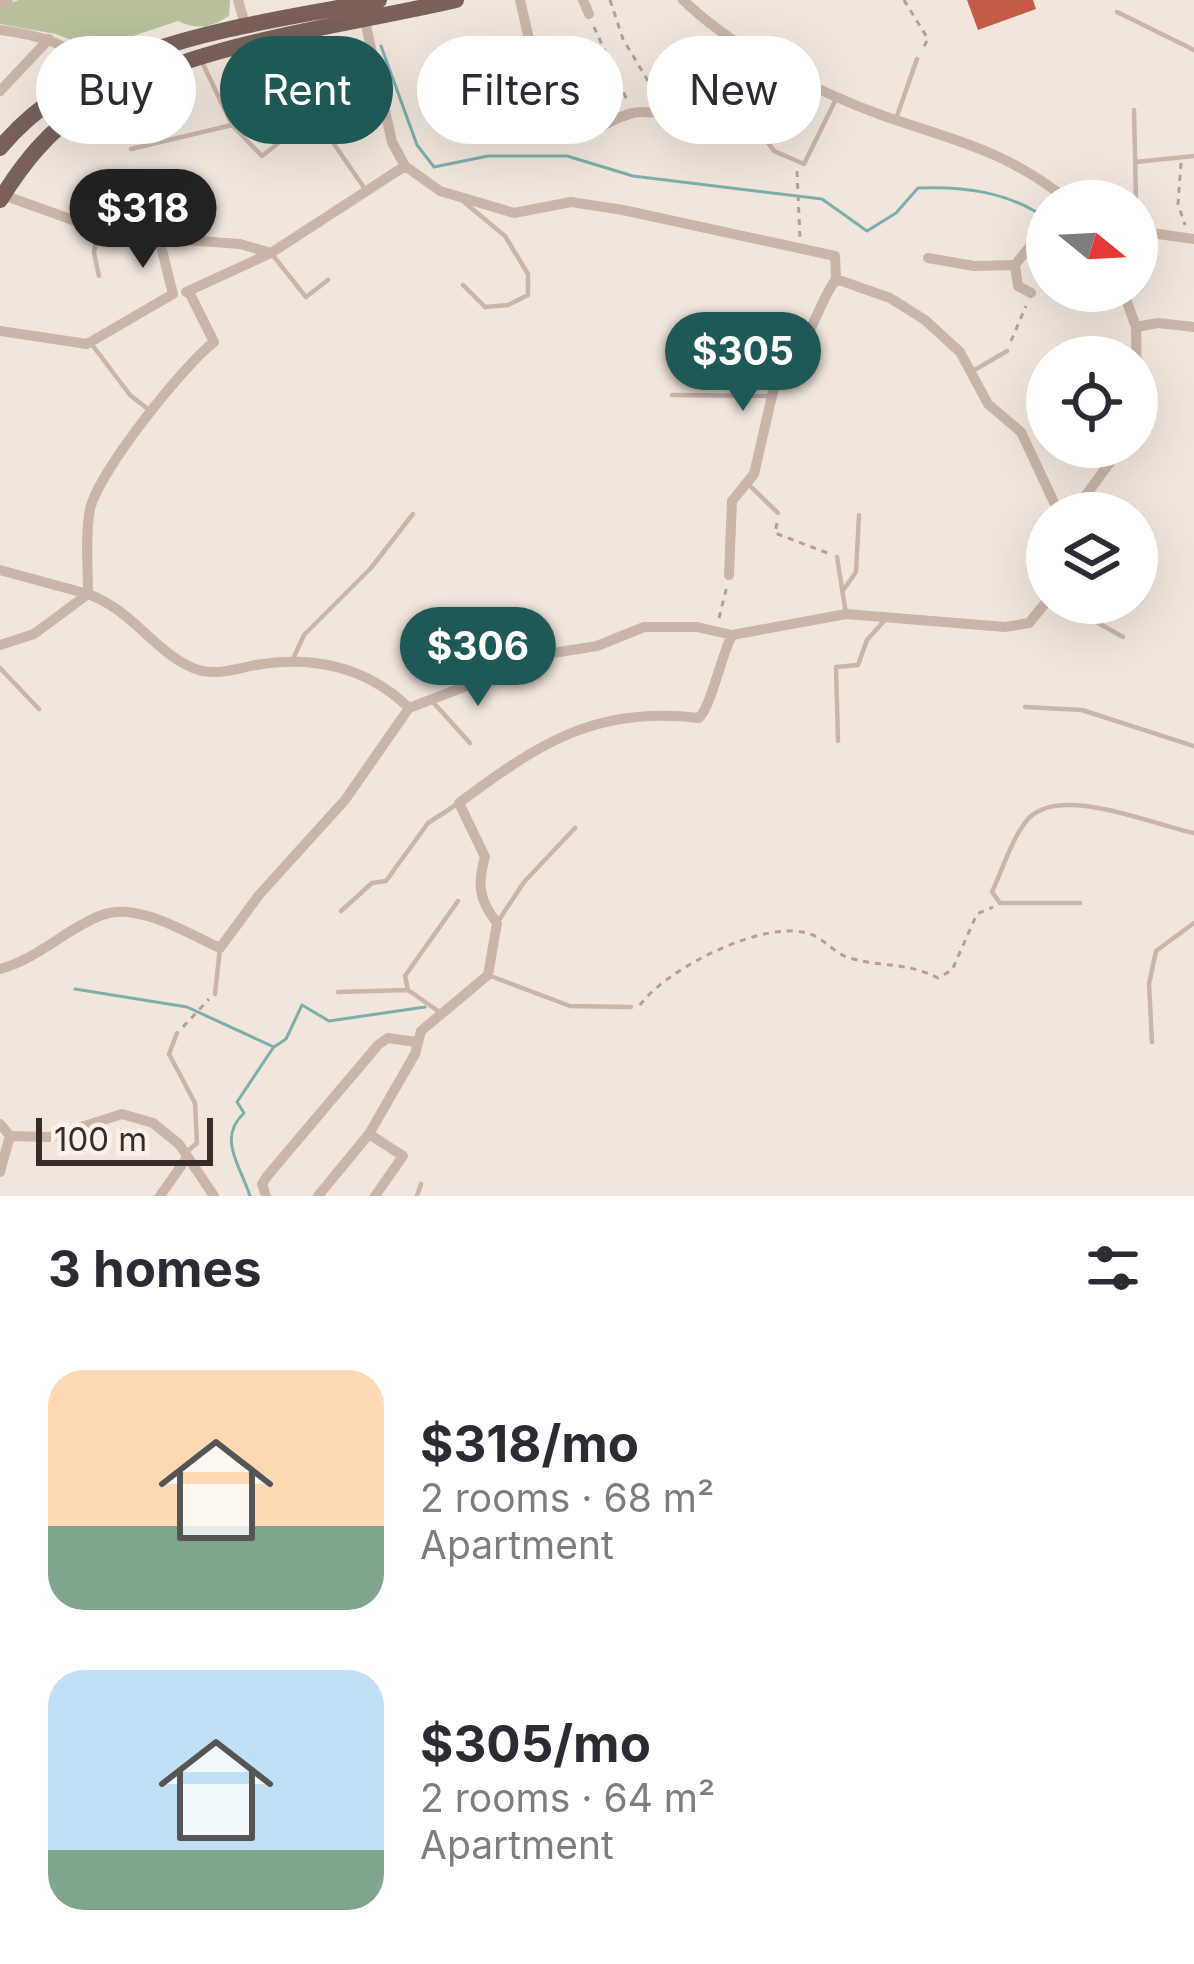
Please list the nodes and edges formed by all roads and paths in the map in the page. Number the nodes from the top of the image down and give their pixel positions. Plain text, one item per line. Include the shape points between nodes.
1 (238, 0) edge
2 (379, 0) edge
3 (456, 0) edge
4 (520, 0) edge
5 (583, 0) edge
6 (610, 0) edge
7 (683, 0) edge
8 (904, 0) edge
9 (1117, 12) dead end
10 (589, 14) joint
11 (364, 21) junction
12 (298, 26) junction
13 (246, 28) junction
14 (0, 30) edge
15 (368, 36) edge
16 (528, 36) edge
17 (727, 36) edge
18 (36, 37) edge
19 (196, 42) edge
20 (1194, 50) edge
21 (36, 53) edge
22 (916, 59) joint
23 (200, 60) junction
24 (647, 79) edge
25 (821, 88) edge
26 (0, 91) edge
27 (220, 94) edge
28 (837, 97) junction
29 (36, 110) edge
30 (1134, 110) dead end
31 (633, 112) junction
32 (647, 112) edge
33 (623, 117) edge
34 (896, 119) junction
35 (220, 128) edge
36 (821, 129) edge
37 (250, 144) edge
38 (277, 144) edge
39 (334, 144) edge
40 (393, 144) edge
41 (772, 144) edge
42 (814, 144) edge
43 (0, 148) edge
44 (131, 149) dead end
45 (1194, 156) edge
46 (1136, 162) junction
47 (1181, 162) junction
48 (405, 166) junction
49 (797, 172) dead end
50 (1043, 180) edge
51 (1136, 180) edge
52 (366, 191) junction
53 (1, 198) edge
54 (464, 202) junction
55 (98, 229) junction
56 (1158, 234) edge
57 (159, 238) junction
58 (1192, 239) edge
59 (801, 247) junction
60 (1026, 252) edge
61 (271, 253) junction
62 (928, 258) dead end
63 (1016, 265) junction
64 (99, 277) dead end
65 (836, 279) junction
66 (328, 280) dead end
67 (463, 285) dead end
68 (1026, 290) edge
69 (189, 292) junction
70 (173, 294) junction
71 (1026, 305) edge
72 (1131, 312) edge
73 (1136, 327) junction
74 (1194, 327) edge
75 (0, 331) edge
76 (1136, 336) edge
77 (90, 342) junction
78 (1007, 351) joint
79 (971, 372) junction
80 (673, 395) dead end
81 (769, 396) junction
82 (152, 412) junction
83 (747, 483) junction
84 (1049, 492) edge
85 (778, 513) joint
86 (412, 514) dead end
87 (859, 515) dead end
88 (837, 557) joint
89 (0, 570) edge
90 (728, 575) joint
91 (842, 592) junction
92 (88, 594) junction
93 (846, 614) junction
94 (889, 616) junction
95 (1026, 624) edge
96 (1100, 624) edge
97 (715, 631) junction
98 (732, 635) junction
99 (1123, 637) dead end
100 (0, 645) edge
101 (293, 659) junction
102 (0, 668) edge
103 (431, 700) junction
104 (1025, 707) dead end
105 (409, 708) junction
106 (39, 710) dead end
107 (838, 741) dead end
108 (470, 743) dead end
109 (1194, 746) edge
110 (460, 803) junction
111 (575, 828) dead end
112 (1194, 833) edge
113 (458, 901) dead end
114 (1000, 903) junction
115 (1080, 903) dead end
116 (341, 911) dead end
117 (497, 923) junction
118 (1194, 923) edge
119 (220, 948) junction
120 (0, 969) edge
121 (488, 975) junction
122 (408, 990) junction
123 (338, 992) dead end
124 (215, 994) joint
125 (631, 1007) joint
126 (441, 1013) junction
127 (177, 1033) joint
128 (416, 1042) junction
129 (1152, 1042) dead end
130 (0, 1124) edge
131 (369, 1134) junction
132 (10, 1136) junction
133 (185, 1157) junction
134 (0, 1172) edge
135 (421, 1184) dead end
136 (208, 1194) edge
137 (160, 1196) edge
138 (266, 1196) edge
139 (318, 1196) edge
140 (374, 1196) edge
141 (417, 1196) edge

1 - 13 street
2 - 12 main road
3 - 11 main road
4 - 16 street
5 - 10 street
6 - 24 path
7 - 17 street
8 - 22 path via 928,39
9 - 20 lane
10 - 31 path
11 - 12 main road
11 - 15 street
12 - 13 main road
12 - 23 main road
13 - 19 main road
14 - 18 street
21 - 26 street
22 - 34 lane
23 - 27 lane
23 - 53 main road via 84,108 27,159
25 - 28 street
28 - 34 street
28 - 36 lane
29 - 43 main road
30 - 46 lane
31 - 32 street
31 - 33 street
34 - 50 street via 960,138
35 - 44 lane
37 - 38 lane via 262,156
39 - 52 lane
40 - 48 street
41 - 42 lane via 804,164
45 - 47 lane via 1184,154
46 - 47 lane
46 - 51 lane
47 - 58 path via 1178,204
48 - 52 street
48 - 54 street
49 - 59 path
52 - 61 street
53 - 55 street
54 - 59 street via 514,213 571,202
54 - 67 lane via 505,236 528,274 528,295 485,307
55 - 57 street
55 - 64 lane
56 - 58 street
57 - 61 street
57 - 70 street
59 - 65 street via 835,256
60 - 63 street
61 - 66 lane via 306,297
61 - 69 street
62 - 63 street
63 - 68 street
65 - 79 street via 925,320
65 - 81 street via 800,356 778,370
69 - 70 street
69 - 82 street via 214,342
70 - 77 street
71 - 78 path
72 - 73 street
73 - 74 street
73 - 76 street
75 - 77 street
77 - 82 lane
78 - 79 lane
79 - 84 street via 988,404 1021,432
80 - 81 lane
81 - 83 street via 762,449
82 - 92 street via 96,492
83 - 85 lane
83 - 90 street via 732,501
85 - 88 path via 775,533
86 - 101 lane via 304,635
87 - 91 lane via 856,572
88 - 91 lane
89 - 92 street
90 - 97 path
91 - 93 lane
92 - 100 street via 34,634
92 - 101 street via 117,604 192,668 220,673
93 - 94 street
93 - 98 street
94 - 95 street
94 - 107 lane via 858,665 836,667
96 - 99 lane
97 - 98 street
97 - 103 street via 644,627
98 - 110 street via 699,718 578,727
101 - 105 street via 352,671
102 - 106 lane
103 - 105 street
103 - 108 lane
104 - 109 lane via 1082,710
105 - 119 street via 346,800
110 - 116 lane via 428,824 386,881 372,883
110 - 117 street via 485,857 482,904
111 - 117 lane
112 - 114 lane via 1122,812 1049,808 1030,818 1008,859 992,892
113 - 122 lane via 405,976
114 - 115 lane
114 - 125 path via 977,914 952,970 938,979 910,964 848,958 808,933 774,931 705,955
117 - 121 street
118 - 129 lane via 1156,951
119 - 120 street via 126,911 102,914
119 - 124 lane
121 - 125 lane via 570,1006
121 - 126 street
122 - 123 lane
122 - 126 lane
124 - 127 path
126 - 128 street
127 - 133 lane via 169,1054 195,1103 196,1143
128 - 131 street
128 - 138 street via 388,1038 378,1045 268,1175
130 - 132 street
131 - 139 street
131 - 140 street via 403,1156
132 - 133 street via 50,1137 122,1114 153,1123
132 - 134 street
133 - 136 street
133 - 137 street
135 - 141 lane

